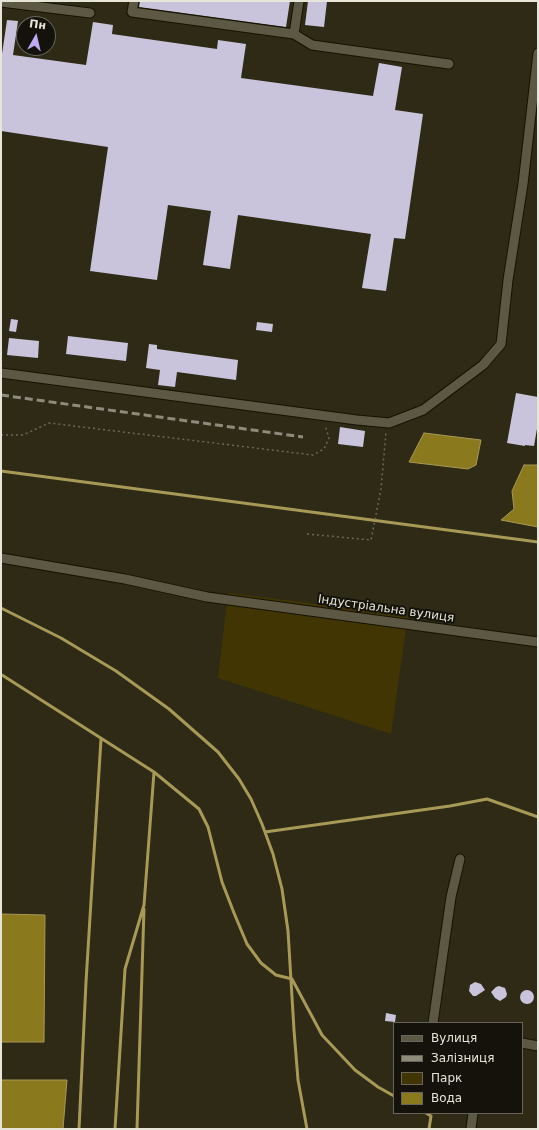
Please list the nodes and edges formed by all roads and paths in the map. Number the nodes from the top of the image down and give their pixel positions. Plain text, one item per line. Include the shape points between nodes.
1 (134, 1) edge
2 (299, 1) edge
3 (1, 2) edge
4 (90, 13) dead end
5 (294, 34) junction
6 (538, 53) edge
7 (449, 64) dead end
8 (1, 374) edge
9 (322, 416) junction
10 (389, 423) junction
11 (1, 435) edge
12 (307, 534) dead end
13 (1, 558) edge
14 (538, 642) edge
15 (460, 859) dead end
16 (433, 1022) edge
17 (523, 1043) edge
18 (538, 1046) edge
19 (474, 1114) edge
20 (471, 1129) edge

1 - 5 lane via 132,12
2 - 5 lane
3 - 4 lane
5 - 7 lane via 312,45
6 - 10 lane via 501,344 482,365 423,410
8 - 9 lane
9 - 10 lane
9 - 11 path via 329,438 324,449 313,456 49,423 23,436
10 - 12 path via 386,430 381,489 371,540
13 - 14 lane, Індустріальна вулиця via 125,579 207,597
15 - 16 lane via 451,897
17 - 18 lane
19 - 20 lane

